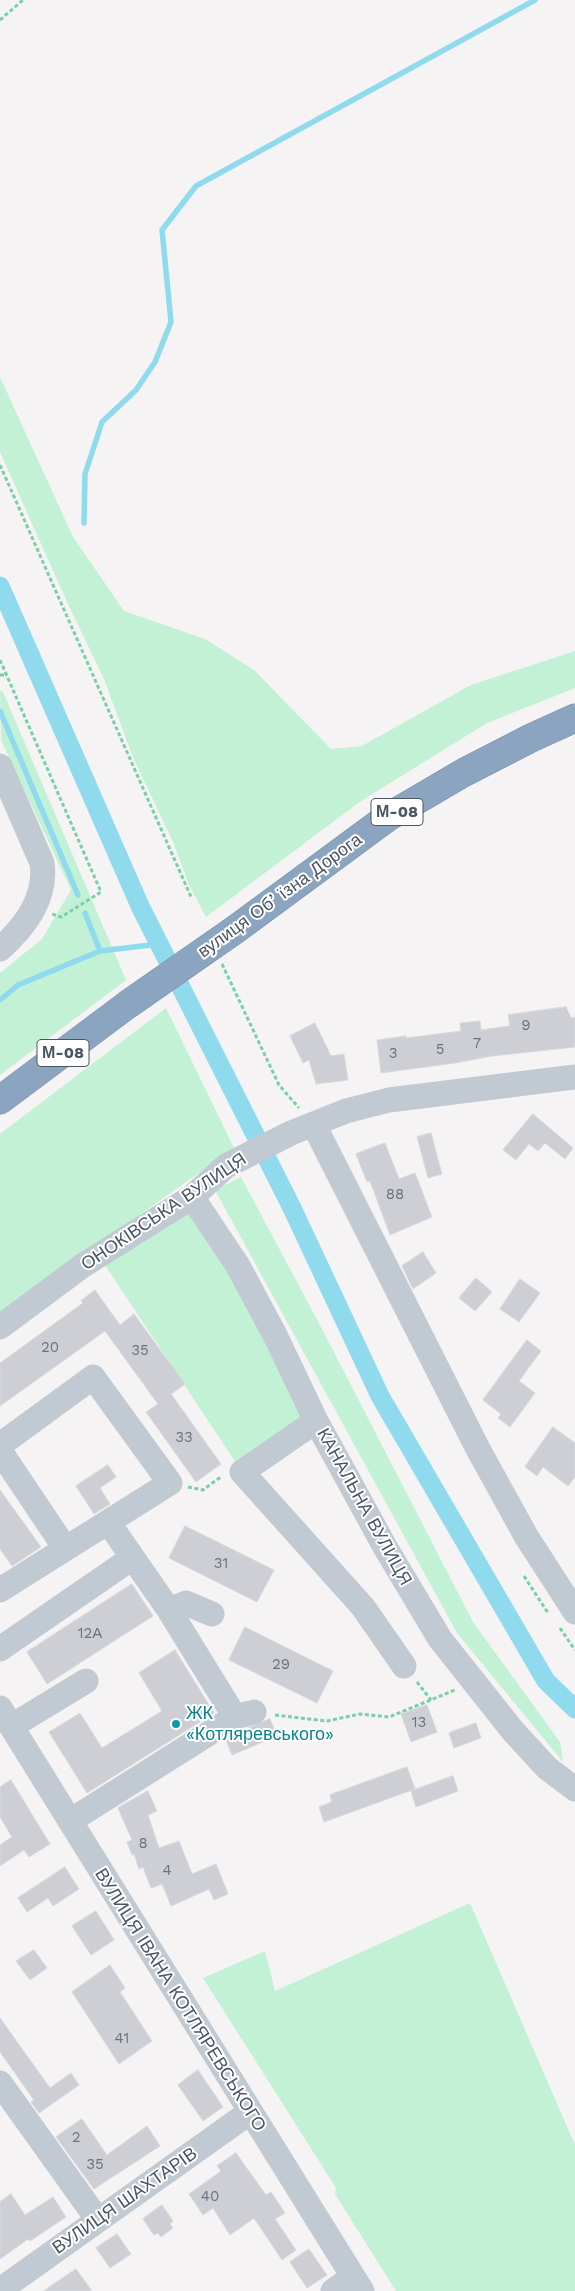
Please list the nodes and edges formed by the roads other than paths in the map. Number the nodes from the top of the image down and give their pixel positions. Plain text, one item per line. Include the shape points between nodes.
1 (575, 718) edge
2 (0, 766) edge
3 (0, 949) edge
4 (575, 1077) edge
5 (0, 1100) edge
6 (314, 1125) junction
7 (192, 1197) junction
8 (0, 1327) edge
9 (316, 1421) junction
10 (0, 1445) edge
11 (0, 1451) edge
12 (108, 1522) junction
13 (65, 1548) junction
14 (132, 1558) junction
15 (0, 1590) edge
16 (169, 1610) junction
17 (575, 1612) edge
18 (212, 1614) dead end
19 (0, 1649) edge
20 (404, 1666) dead end
21 (86, 1681) dead end
22 (6, 1717) edge
23 (575, 1789) edge
24 (70, 1821) junction
25 (0, 2083) edge
26 (250, 2112) junction
27 (98, 2220) junction
28 (358, 2284) edge
29 (0, 2290) edge
30 (333, 2291) edge

1 - 5 highway, вулиця Обʼїзна Дорога / М-08, bridge via 463,773 388,817
2 - 3 street via 42,863 44,875 38,899
4 - 6 street, ОНОКІВСЬКА ВУЛИЦЯ via 388,1100 346,1111
6 - 7 street, ОНОКІВСЬКА ВУЛИЦЯ via 226,1166
6 - 17 street via 478,1449 526,1536
7 - 8 street, ОНОКІВСЬКА ВУЛИЦЯ via 82,1266
7 - 9 street, КАНАЛЬНА ВУЛИЦЯ via 238,1266
9 - 20 street via 242,1472 363,1607
9 - 23 street, КАНАЛЬНА ВУЛИЦЯ via 440,1639 513,1731 548,1768
10 - 12 street via 94,1378 170,1483
11 - 13 street
12 - 13 street
12 - 14 street
13 - 15 street
14 - 16 street
14 - 19 street
16 - 18 street via 186,1603
16 - 24 street via 245,1715
21 - 22 street
22 - 24 street, ВУЛИЦЯ ІВАНА КОТЛЯРЕВСЬКОГО
24 - 26 street, ВУЛИЦЯ ІВАНА КОТЛЯРЕВСЬКОГО
25 - 27 street
26 - 27 street, ВУЛИЦЯ ШАХТАРІВ
26 - 28 street, ВУЛИЦЯ ІВАНА КОТЛЯРЕВСЬКОГО
27 - 29 street, ВУЛИЦЯ ШАХТАРІВ
28 - 30 street

